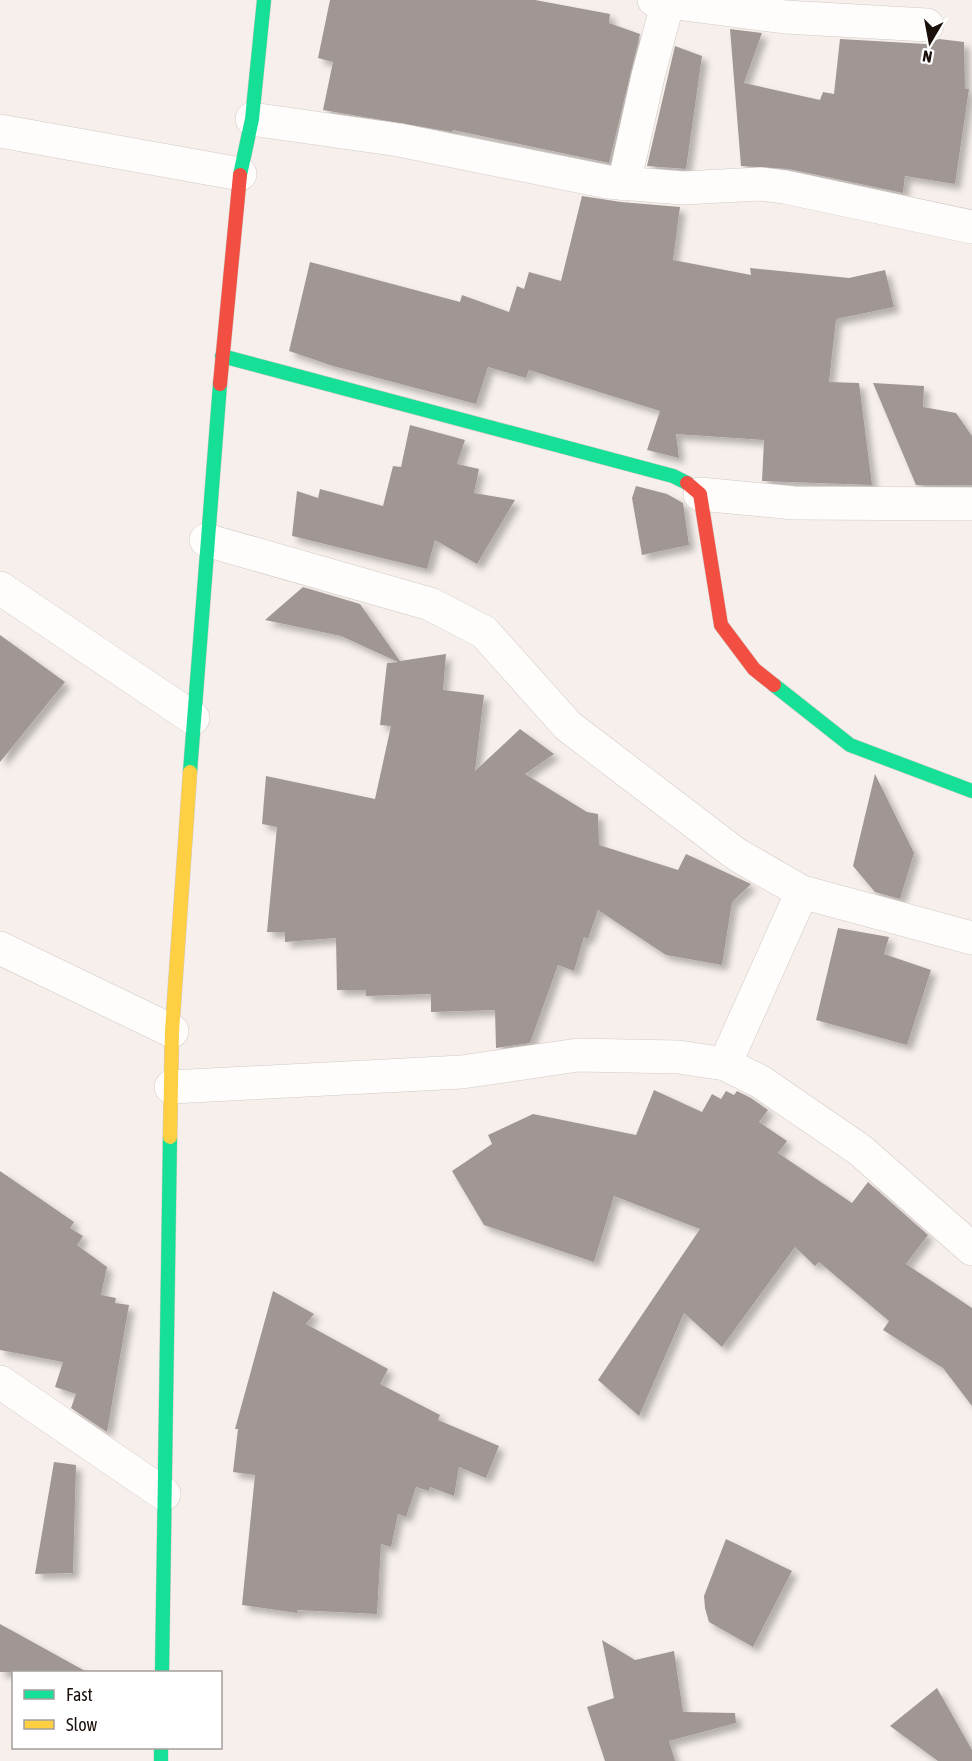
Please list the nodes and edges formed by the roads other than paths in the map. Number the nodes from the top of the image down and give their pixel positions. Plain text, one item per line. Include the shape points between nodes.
1 (264, 0) edge
2 (661, 1) edge
3 (927, 25) dead end
4 (252, 119) junction
5 (0, 131) edge
6 (240, 174) junction
7 (624, 184) junction
8 (972, 227) edge
9 (222, 356) junction
10 (700, 495) junction
11 (972, 504) edge
12 (206, 540) junction
13 (0, 588) edge
14 (193, 718) junction
15 (972, 791) edge
16 (802, 892) junction
17 (972, 938) edge
18 (0, 948) edge
19 (172, 1031) junction
20 (725, 1064) junction
21 (171, 1087) junction
22 (972, 1249) edge
23 (0, 1382) edge
24 (164, 1494) junction
25 (162, 1671) edge

1 - 4 street
2 - 3 street via 785,17
2 - 7 street
4 - 6 street
4 - 7 street via 399,140
5 - 6 street
6 - 9 street
7 - 8 street via 785,187
9 - 10 street via 673,476
9 - 12 street
10 - 11 street via 794,503
10 - 15 street via 721,625 754,669 850,744
12 - 14 street
12 - 16 street via 430,604 484,632 568,726 736,854
13 - 14 street
14 - 19 street
16 - 17 street
16 - 20 street
18 - 19 street
19 - 21 street
20 - 21 street via 678,1057 578,1055 462,1072
20 - 22 street via 761,1082 860,1150
21 - 24 street
23 - 24 street
24 - 25 street

